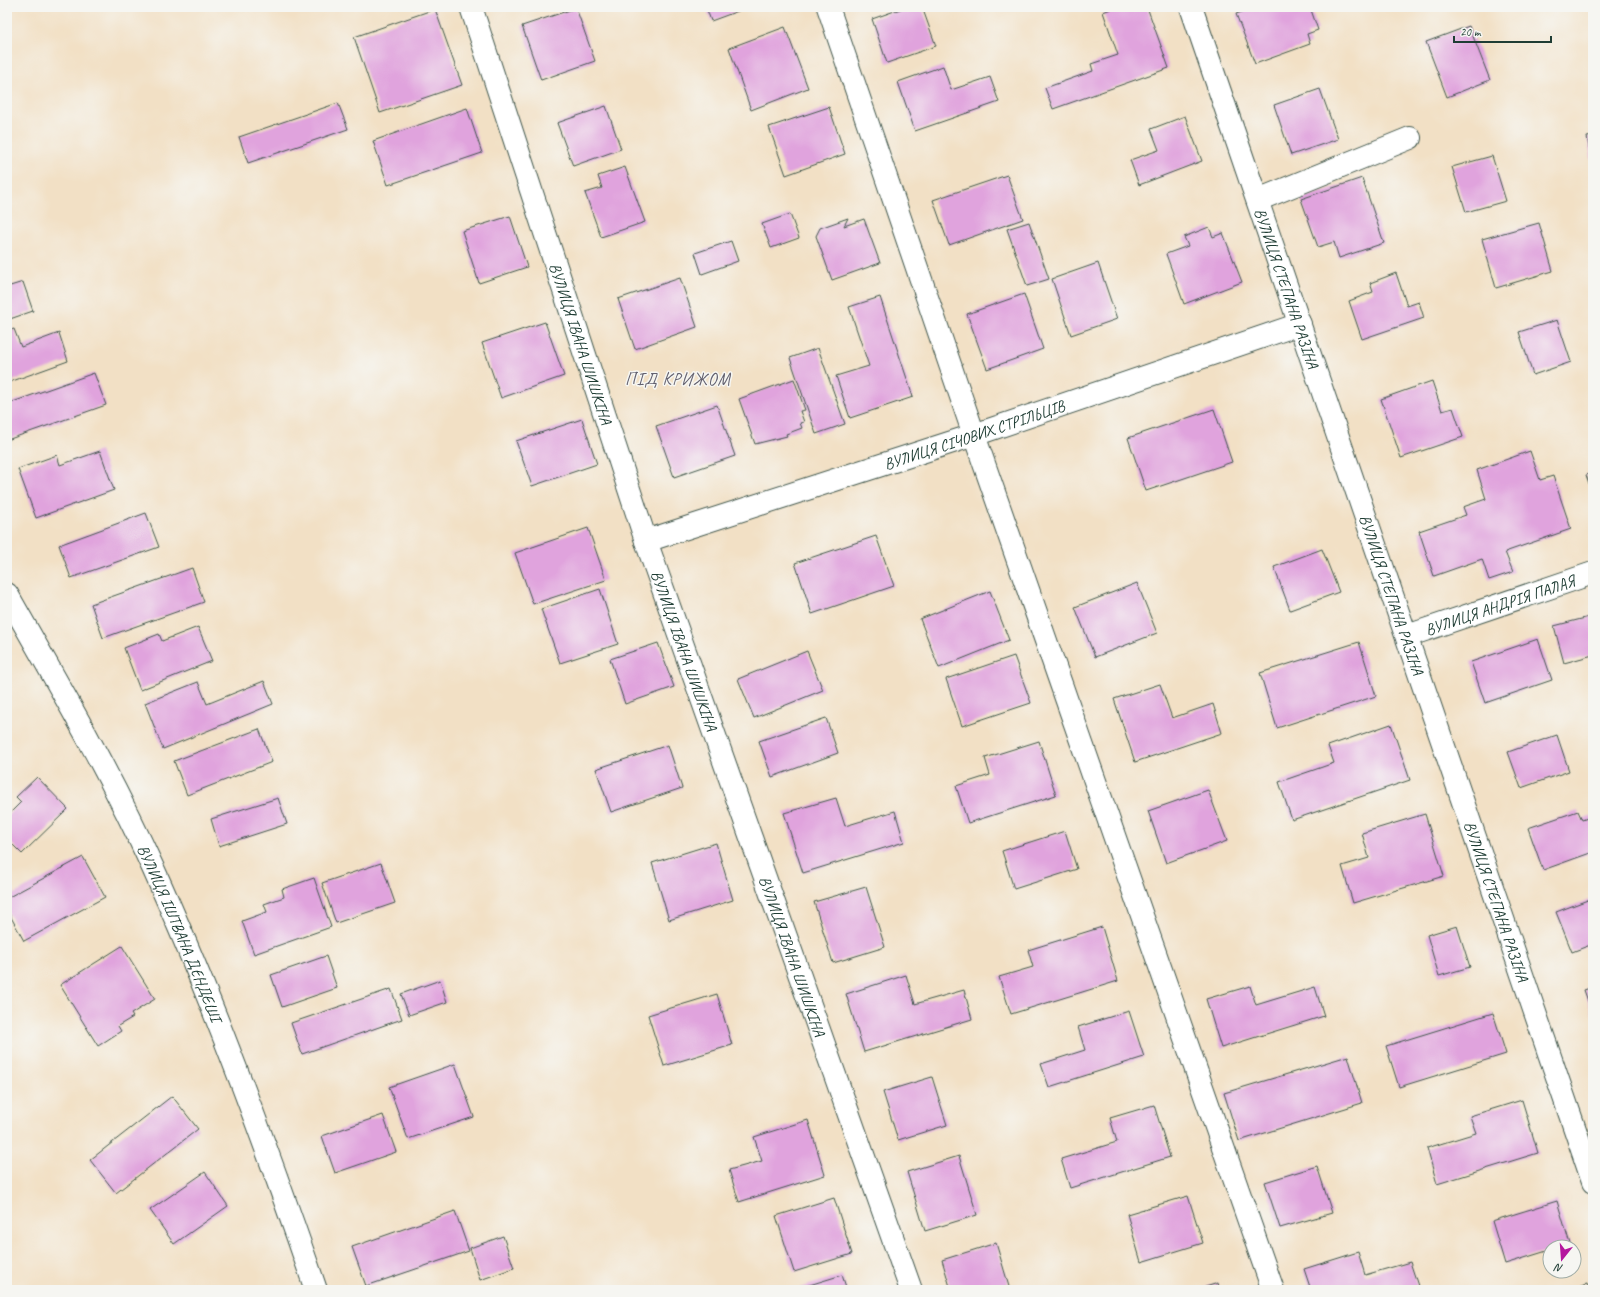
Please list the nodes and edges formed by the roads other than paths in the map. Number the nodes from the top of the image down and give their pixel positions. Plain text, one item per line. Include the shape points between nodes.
1 (471, 7) edge
2 (828, 7) edge
3 (1193, 8) edge
4 (1410, 138) dead end
5 (1258, 200) junction
6 (1300, 324) junction
7 (974, 434) junction
8 (646, 541) junction
9 (1593, 573) edge
10 (7, 594) edge
11 (1407, 636) junction
12 (1593, 1182) edge
13 (316, 1290) edge
14 (911, 1290) edge
15 (1273, 1290) edge

1 - 8 street, ВУЛИЦЯ ІВАНА ШИШКІНА
2 - 7 street
3 - 5 street, ВУЛИЦЯ СТЕПАНА РАЗІНА
4 - 5 street
5 - 6 street, ВУЛИЦЯ СТЕПАНА РАЗІНА
6 - 7 street, ВУЛИЦЯ СІЧОВИХ СТРІЛЬЦІВ
6 - 11 street, ВУЛИЦЯ СТЕПАНА РАЗІНА
7 - 8 street, ВУЛИЦЯ СІЧОВИХ СТРІЛЬЦІВ
7 - 15 street
8 - 14 street, ВУЛИЦЯ ІВАНА ШИШКІНА
9 - 11 street, ВУЛИЦЯ АНДРІЯ ПАЛАЯ
10 - 13 street, ВУЛИЦЯ ІШТВАНА ДЕНДЕШІ via 84,730 152,867 258,1125
11 - 12 street, ВУЛИЦЯ СТЕПАНА РАЗІНА

